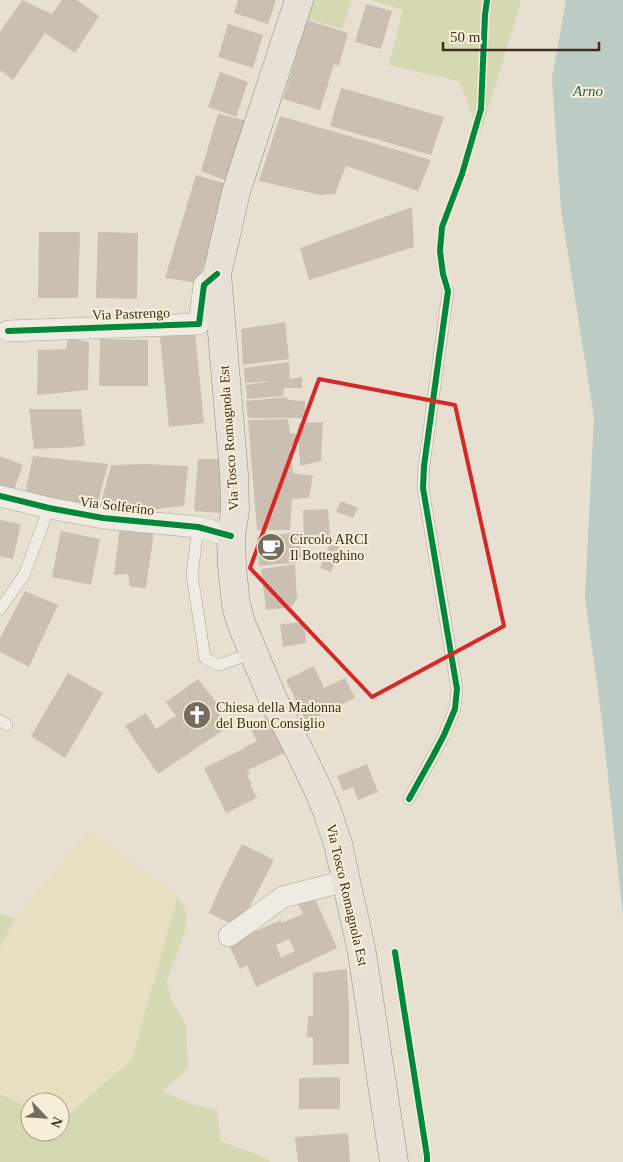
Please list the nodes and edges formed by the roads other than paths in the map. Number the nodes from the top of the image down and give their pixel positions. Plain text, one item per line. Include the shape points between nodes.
1 (299, 0) edge
2 (216, 274) junction
3 (448, 291) road end
4 (8, 331) dead end
5 (0, 496) edge
6 (49, 508) junction
7 (198, 527) junction
8 (231, 536) junction
9 (0, 609) edge
10 (253, 653) junction
11 (409, 800) dead end
12 (346, 881) junction
13 (229, 936) dead end
14 (394, 1162) edge

1 - 2 main road, Via Tosco Romagnola Est via 236,192
2 - 4 street, Via Pastrengo via 204,285 199,324
2 - 8 main road, Via Tosco Romagnola Est via 234,474 235,510
3 - 11 lane via 423,488 457,689 444,735
5 - 6 street, Via Solferino
6 - 7 street, Via Solferino via 103,518
6 - 9 lane via 24,574
7 - 8 street, Via Solferino
7 - 10 lane via 192,575 205,658 220,665
8 - 10 main road, Via Tosco Romagnola Est via 236,605
10 - 12 main road, Via Tosco Romagnola Est via 327,811
12 - 13 street via 283,897
12 - 14 main road, Via Tosco Romagnola Est via 362,954

